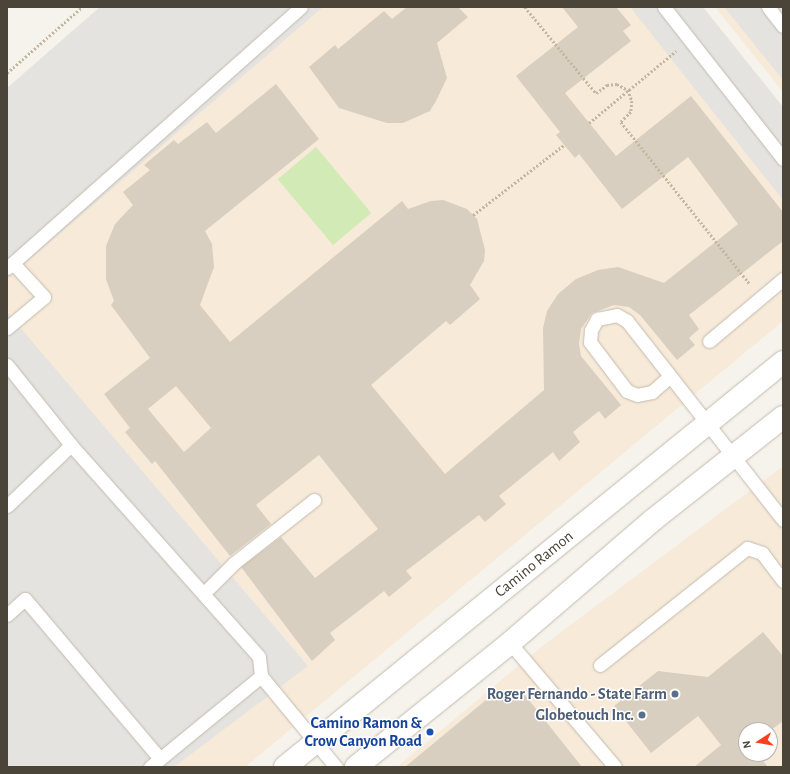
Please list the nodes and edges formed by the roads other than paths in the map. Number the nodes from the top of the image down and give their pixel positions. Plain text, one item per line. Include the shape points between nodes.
1 (301, 7) edge
2 (664, 7) edge
3 (768, 7) edge
4 (783, 26) edge
5 (783, 159) edge
6 (10, 265) edge
7 (783, 279) edge
8 (7, 328) edge
9 (709, 341) dead end
10 (783, 362) edge
11 (7, 365) edge
12 (669, 377) junction
13 (783, 417) edge
14 (707, 424) junction
15 (71, 445) junction
16 (733, 457) junction
17 (314, 500) dead end
18 (7, 506) edge
19 (783, 520) edge
20 (783, 581) edge
21 (204, 594) junction
22 (7, 615) edge
23 (510, 643) junction
24 (600, 665) dead end
25 (261, 676) junction
26 (316, 741) junction
27 (155, 763) edge
28 (285, 767) edge
29 (336, 767) edge
30 (356, 767) edge
31 (615, 767) edge

1 - 6 lane
2 - 5 lane
3 - 4 lane
6 - 8 lane via 44,297
7 - 9 lane
10 - 14 street, Camino Ramon
11 - 15 lane
12 - 12 lane via 627,321 617,315 597,319 591,330 590,342 627,391 637,395 652,392
12 - 14 lane
13 - 16 street
14 - 16 lane
14 - 26 street, Camino Ramon
15 - 18 lane
15 - 21 lane
16 - 19 lane
16 - 23 street via 653,520
17 - 21 lane via 234,563
20 - 24 lane via 762,553 747,548
21 - 25 lane via 259,657
22 - 27 lane via 25,600
23 - 30 street
23 - 31 lane
25 - 26 lane
25 - 27 lane
26 - 28 street, Camino Ramon
26 - 29 lane

